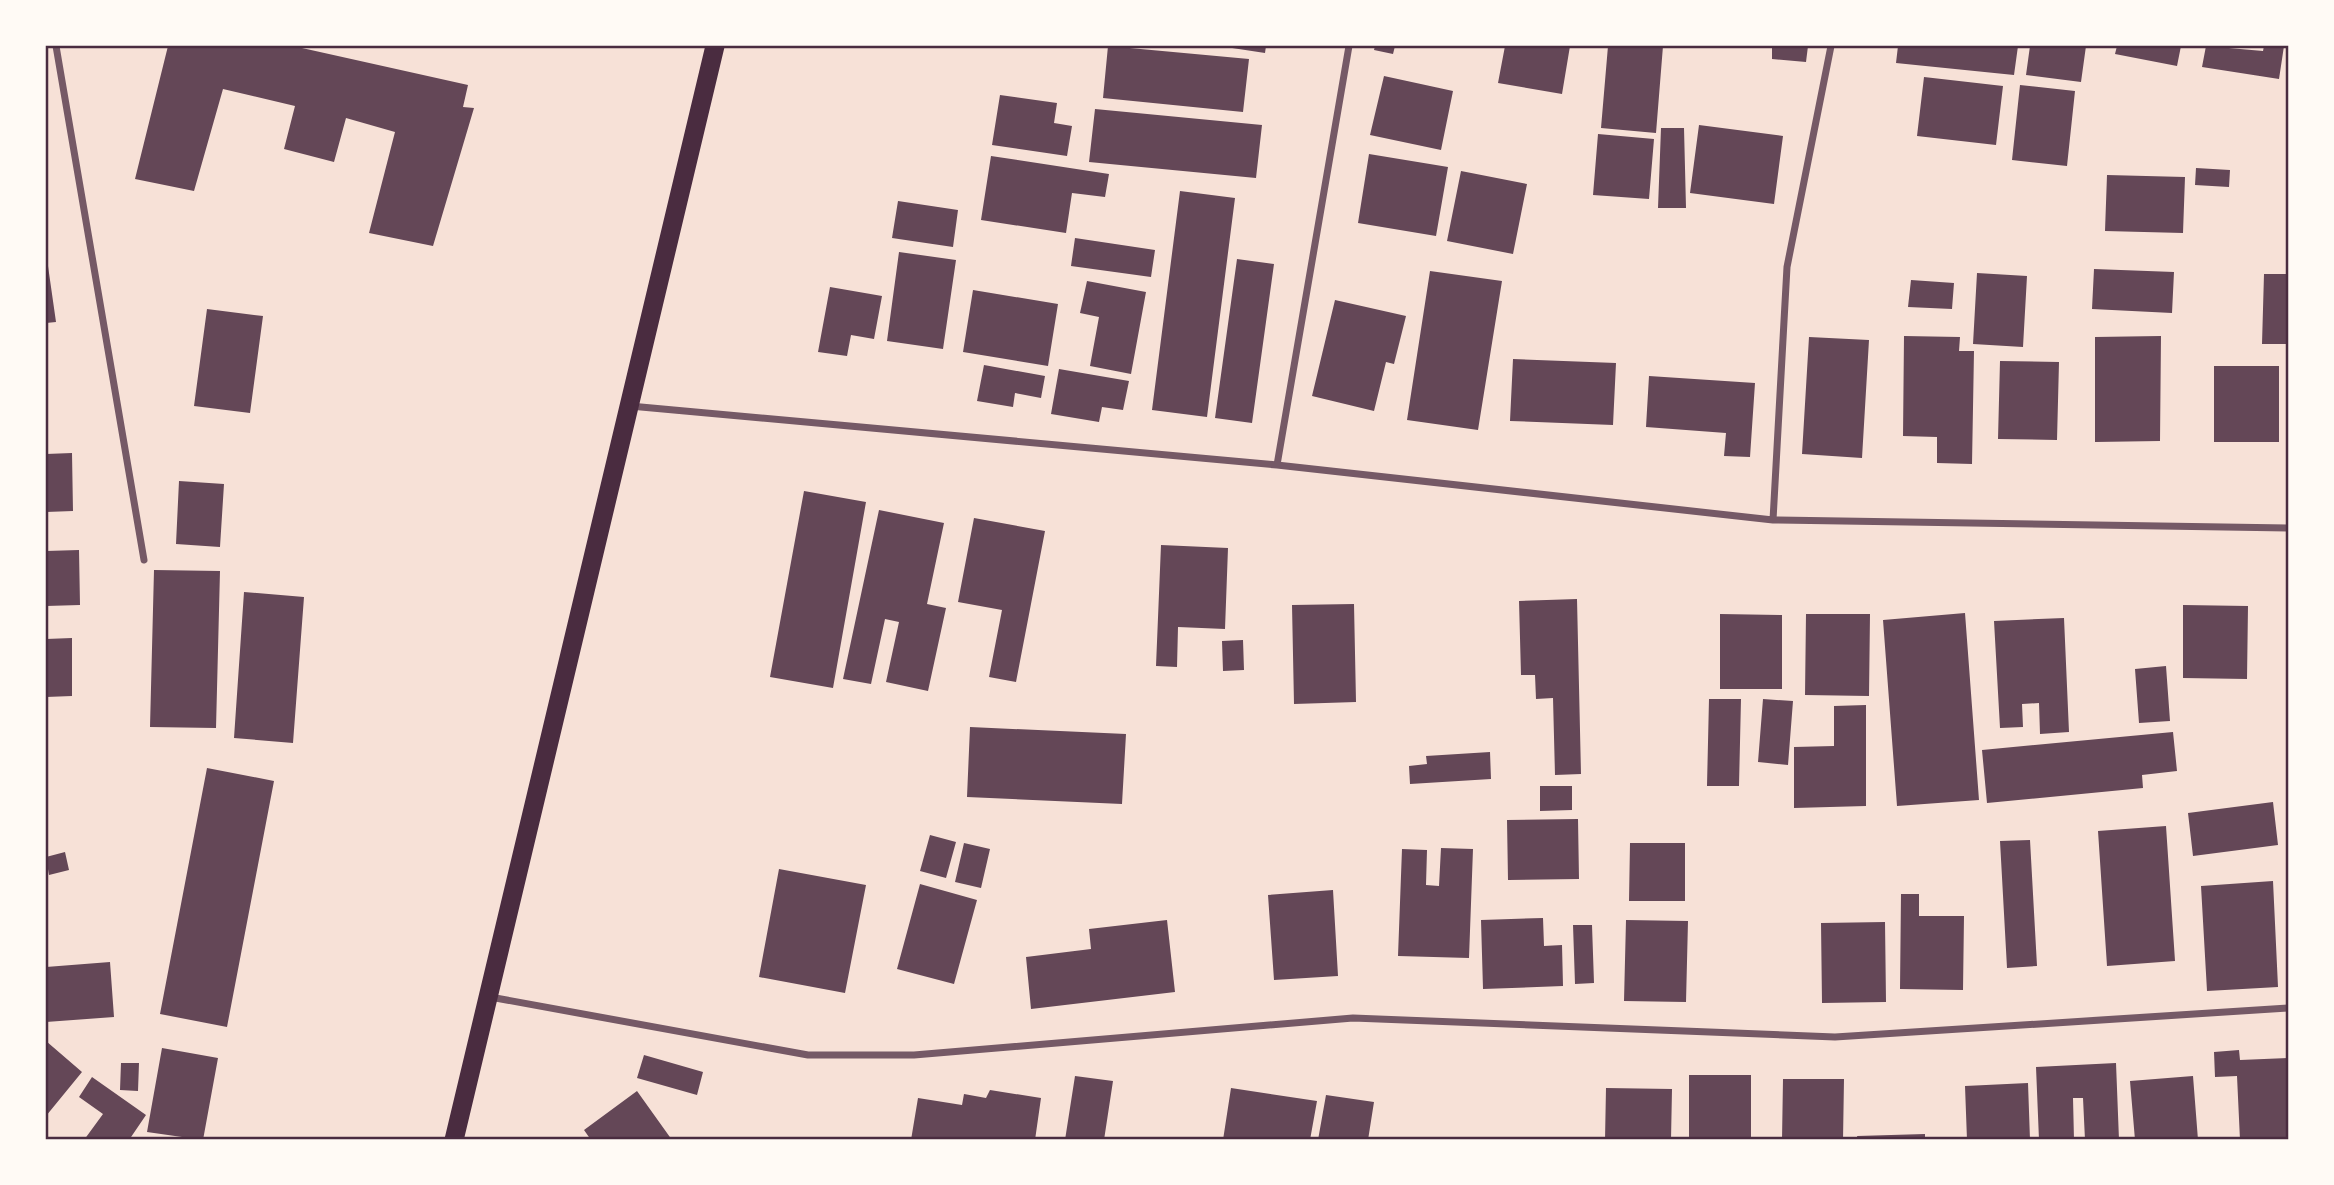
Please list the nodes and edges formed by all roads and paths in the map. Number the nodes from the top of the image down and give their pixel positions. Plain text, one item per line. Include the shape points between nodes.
1 (56, 46) edge
2 (715, 46) edge
3 (1349, 46) edge
4 (1830, 46) edge
5 (629, 406) junction
6 (1277, 465) junction
7 (1773, 520) junction
8 (2288, 528) edge
9 (144, 560) dead end
10 (486, 996) junction
11 (2288, 1008) edge
12 (454, 1139) edge

1 - 9 street
2 - 5 highway
3 - 6 street
4 - 7 street via 1787,267
5 - 6 street
5 - 10 highway
6 - 7 street
7 - 8 street
10 - 11 street via 808,1055 914,1055 1353,1018 1835,1037
10 - 12 highway

